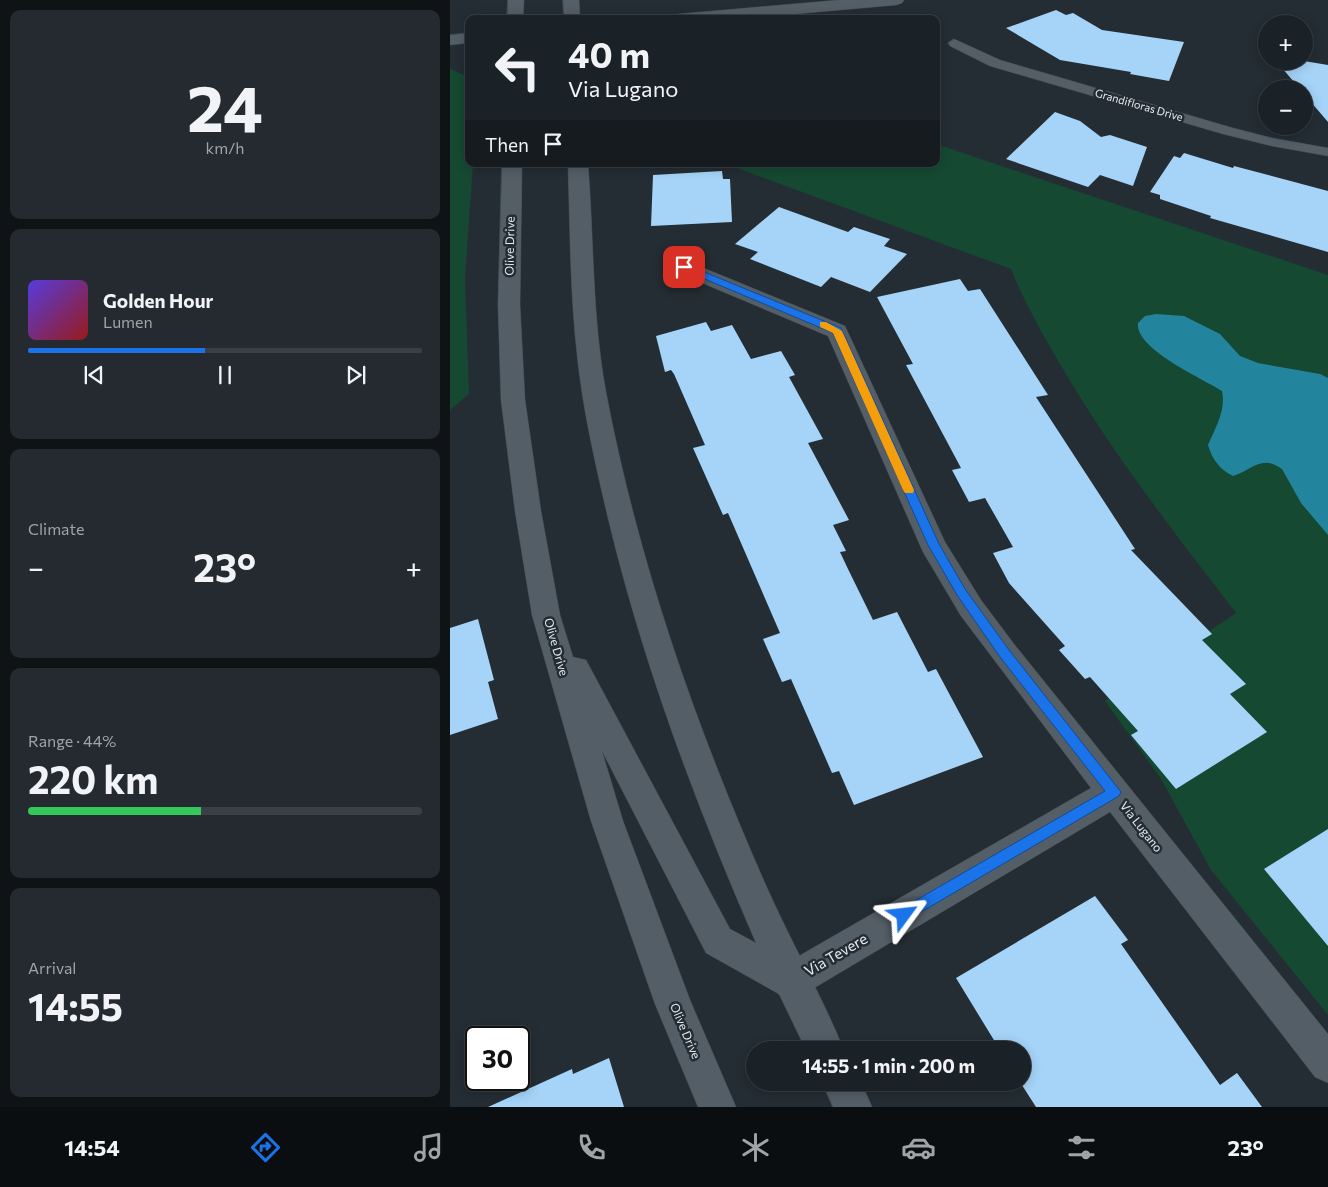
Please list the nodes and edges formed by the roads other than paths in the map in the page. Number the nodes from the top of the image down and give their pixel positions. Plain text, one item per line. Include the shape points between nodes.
1 (516, 0) edge
2 (571, 0) edge
3 (896, 0) edge
4 (515, 15) edge
5 (572, 15) edge
6 (725, 15) edge
7 (465, 38) edge
8 (450, 40) edge
9 (954, 43) dead end
10 (1328, 152) edge
11 (512, 167) edge
12 (578, 167) edge
13 (684, 267) dead end
14 (546, 615) junction
15 (1114, 792) junction
16 (790, 982) junction
17 (820, 1041) edge
18 (1328, 1064) edge
19 (845, 1091) edge
20 (717, 1107) edge
21 (853, 1107) edge

1 - 4 main road
2 - 5 main road
3 - 6 main road
7 - 8 main road
9 - 10 lane, Grandifloras Drive via 996,63 1182,118 1272,142
11 - 14 main road, Olive Drive via 509,305 513,400
12 - 16 main road via 583,296 594,390 615,499 658,647 710,793
13 - 15 main road, Via Lugano via 837,331 933,545 966,600
14 - 16 main road via 718,941
14 - 20 main road, Olive Drive via 607,821 673,1004
15 - 16 main road, Via Tevere
15 - 18 main road, Via Lugano
16 - 17 main road
19 - 21 main road

